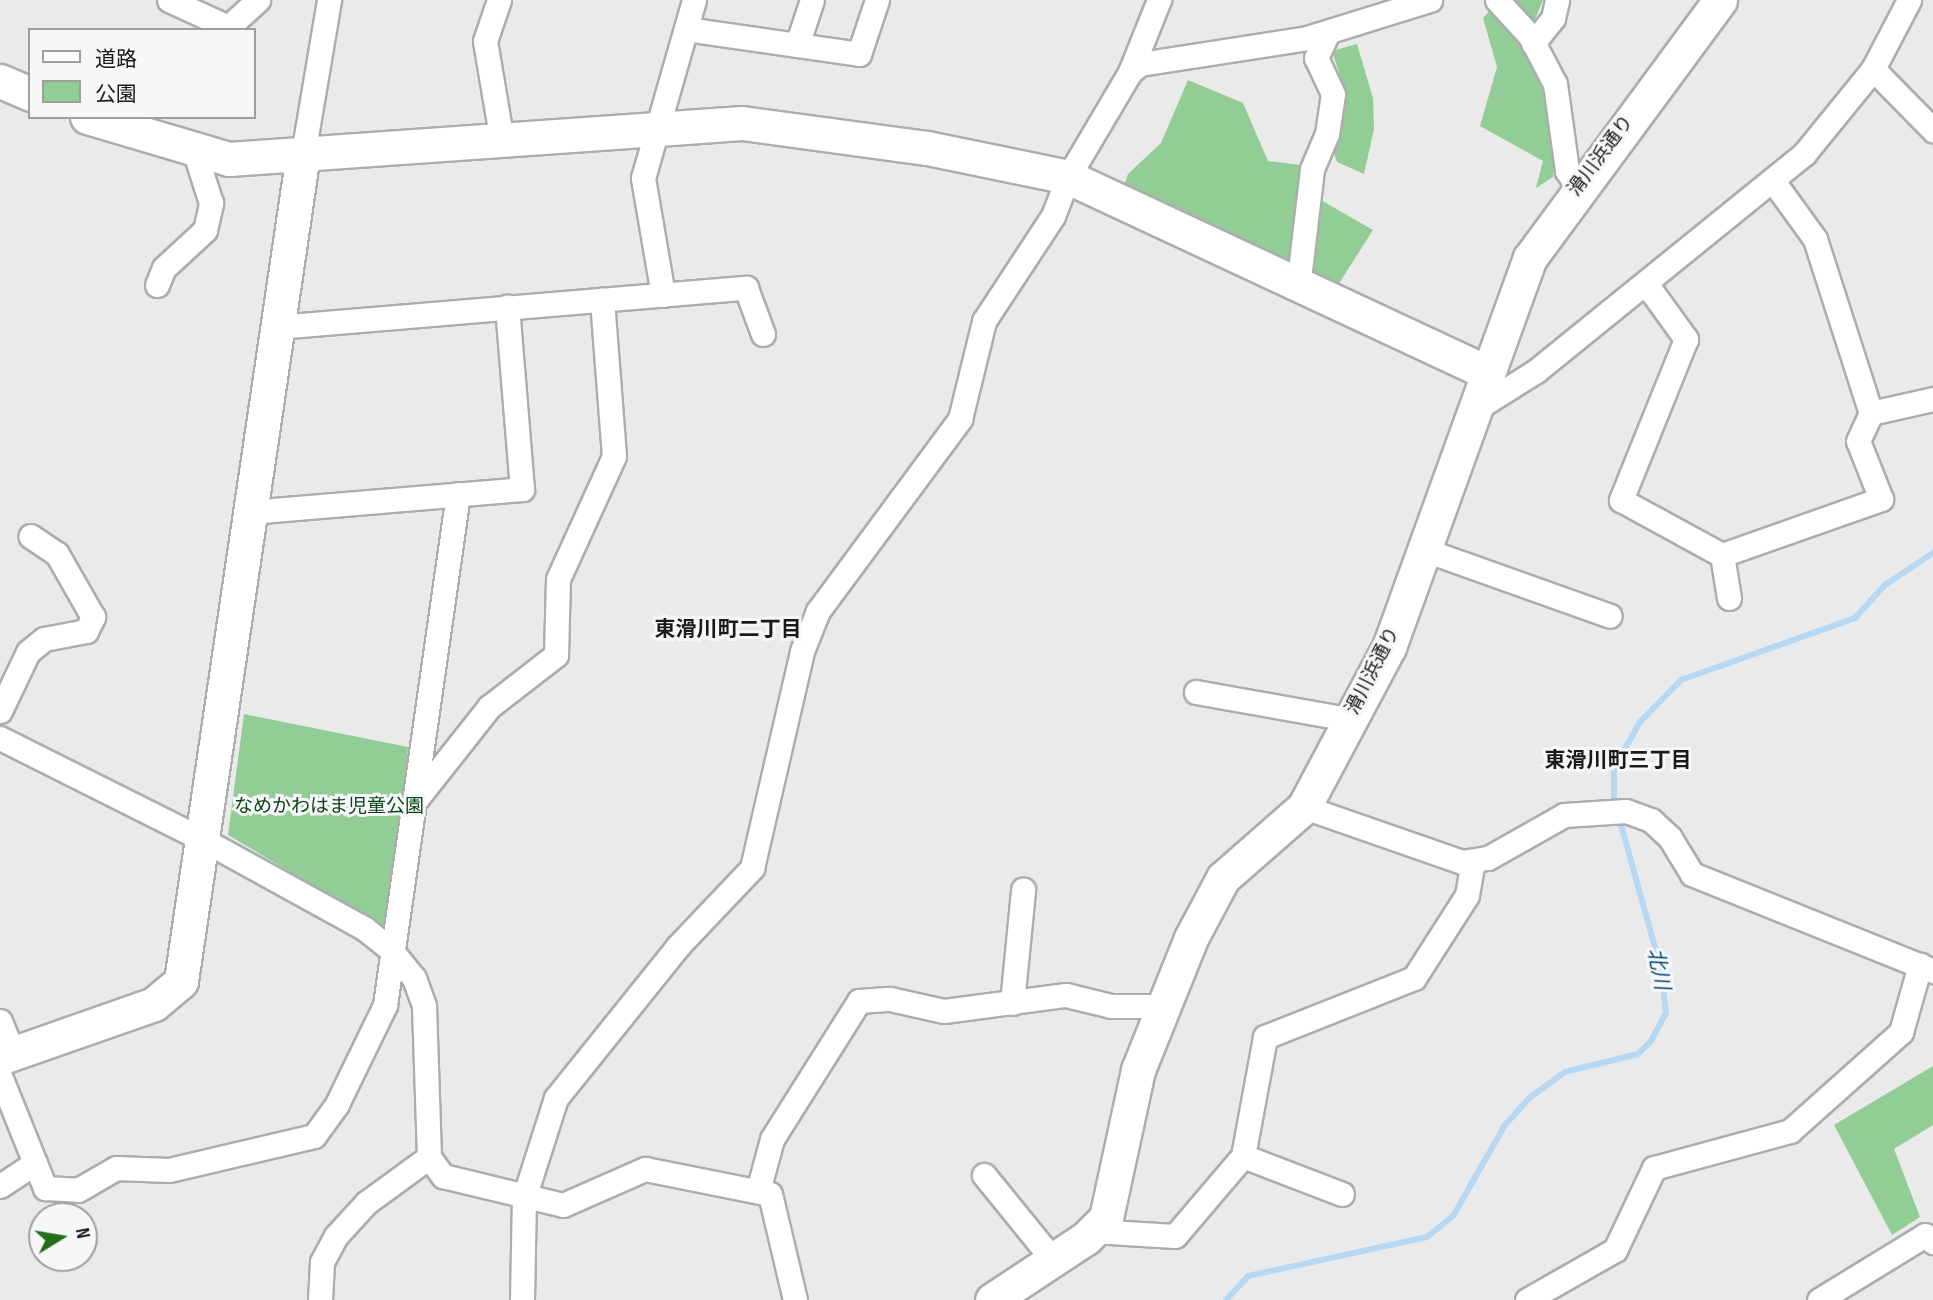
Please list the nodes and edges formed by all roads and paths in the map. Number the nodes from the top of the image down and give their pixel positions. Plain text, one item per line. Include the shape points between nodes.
1 (169, 0) edge
2 (258, 0) edge
3 (330, 0) edge
4 (499, 0) edge
5 (694, 0) edge
6 (812, 0) edge
7 (877, 0) edge
8 (1159, 0) edge
9 (1430, 0) edge
10 (1497, 0) edge
11 (1557, 0) edge
12 (1720, 0) edge
13 (1909, 0) edge
14 (227, 28) edge
15 (686, 29) junction
16 (1328, 32) junction
17 (1533, 43) junction
18 (797, 45) junction
19 (1873, 69) junction
20 (1130, 72) junction
21 (0, 81) edge
22 (28, 93) edge
23 (99, 119) edge
24 (658, 128) junction
25 (1933, 130) edge
26 (164, 131) edge
27 (502, 141) junction
28 (195, 153) junction
29 (303, 154) junction
30 (1068, 177) junction
31 (1773, 181) junction
32 (1578, 187) junction
33 (158, 285) dead end
34 (1647, 285) junction
35 (1298, 287) junction
36 (663, 295) junction
37 (603, 299) junction
38 (507, 307) junction
39 (277, 327) junction
40 (763, 334) dead end
41 (1484, 371) junction
42 (1933, 399) edge
43 (1471, 412) junction
44 (1871, 413) junction
45 (458, 494) junction
46 (249, 512) junction
47 (30, 536) dead end
48 (1425, 550) junction
49 (1723, 555) junction
50 (1729, 598) dead end
51 (1611, 616) dead end
52 (1196, 692) dead end
53 (0, 711) edge
54 (1348, 719) junction
55 (3, 747) edge
56 (414, 802) junction
57 (1304, 807) junction
58 (200, 838) junction
59 (1473, 861) junction
60 (1023, 890) dead end
61 (392, 951) junction
62 (1927, 968) edge
63 (1012, 1003) junction
64 (1164, 1006) junction
65 (0, 1021) edge
66 (4, 1063) edge
67 (1243, 1156) junction
68 (429, 1157) junction
69 (35, 1163) junction
70 (984, 1175) dead end
71 (0, 1186) edge
72 (758, 1191) junction
73 (1342, 1194) dead end
74 (524, 1198) junction
75 (1094, 1231) junction
76 (1933, 1242) edge
77 (1054, 1261) junction
78 (320, 1300) edge
79 (522, 1300) edge
80 (795, 1300) edge
81 (992, 1300) edge
82 (1527, 1300) edge
83 (1819, 1300) edge

1 - 14 street
2 - 14 street
3 - 29 street
4 - 27 street via 485,41
5 - 15 street
6 - 18 street
7 - 18 street via 859,54
8 - 20 street
9 - 16 street
10 - 17 street
11 - 17 street via 1553,18
12 - 32 street, 滑川浜通り
13 - 19 street
15 - 18 street
15 - 24 street
16 - 20 street via 1140,64
16 - 35 street via 1316,58 1334,94 1327,134 1312,169
17 - 32 street via 1555,84 1567,171
19 - 25 street
19 - 31 street via 1813,145
20 - 30 street
21 - 22 street
23 - 26 street
24 - 27 street
24 - 30 street via 742,123 827,130
24 - 36 street via 643,178
26 - 28 street
27 - 29 street
28 - 29 street via 238,159
28 - 33 street via 211,203 205,230 164,268
29 - 39 street
30 - 35 street
30 - 74 street via 1053,216 984,321 960,419 818,611 802,650 752,868 678,946 556,1098
31 - 34 street
31 - 44 street via 1815,239
32 - 41 street, 滑川浜通り via 1530,258
34 - 43 street via 1518,385
34 - 49 street via 1686,339 1621,500
35 - 41 street
36 - 37 street
36 - 40 street via 746,288
37 - 38 street
37 - 56 street via 614,456 558,579 556,655 489,706
38 - 39 street
38 - 45 street via 522,489
39 - 46 street
41 - 43 street, 滑川浜通り
42 - 44 street
43 - 48 street, 滑川浜通り
44 - 49 street via 1858,441 1881,499
45 - 46 street
45 - 56 street
46 - 58 street
47 - 53 street via 57,554 93,617 86,631 44,639 28,652
48 - 51 street
48 - 54 street, 滑川浜通り via 1389,647
49 - 50 street
52 - 54 street
54 - 57 street, 滑川浜通り
55 - 58 street
56 - 61 street
57 - 59 street
57 - 64 street, 滑川浜通り via 1223,878
58 - 61 street via 364,928
58 - 66 street via 181,981 154,1004
59 - 62 street via 1489,859 1564,815 1626,811 1651,820 1670,838 1692,873
59 - 67 street via 1467,895 1414,978 1265,1037
60 - 63 street
61 - 68 street via 414,978 424,1006
61 - 69 street via 385,1005 337,1104 314,1136 169,1170 116,1168 78,1190 45,1188
62 - 82 street via 1900,1032 1800,1123 1654,1168 1615,1250
63 - 64 street via 1066,995 1111,1006
63 - 72 street via 944,1011 890,999 859,1001 772,1139
64 - 75 street, 滑川浜通り via 1138,1070 1106,1218
65 - 66 street
66 - 69 street
67 - 73 street
67 - 75 street via 1175,1236
68 - 74 street via 443,1175
68 - 78 street via 366,1203 335,1236 322,1262
69 - 71 street
70 - 77 street
72 - 74 street via 645,1169 563,1205
72 - 80 street via 776,1200
74 - 79 street
75 - 77 street, 滑川浜通り
76 - 83 street via 1925,1235
77 - 81 street, 滑川浜通り

